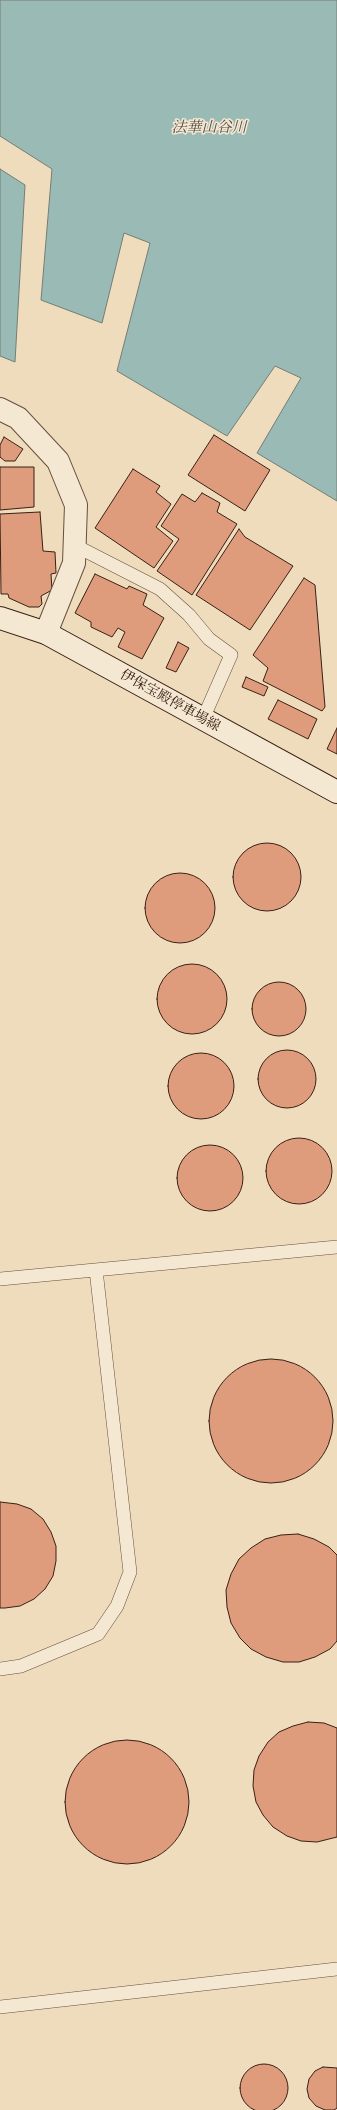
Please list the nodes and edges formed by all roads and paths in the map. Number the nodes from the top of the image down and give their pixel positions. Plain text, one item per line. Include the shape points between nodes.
1 (0, 409) edge
2 (74, 545) junction
3 (0, 618) edge
4 (46, 633) junction
5 (203, 719) junction
6 (337, 792) edge
7 (337, 1247) edge
8 (96, 1270) junction
9 (0, 1279) edge
10 (0, 1669) edge
11 (337, 1969) edge
12 (0, 2006) edge

1 - 2 main road via 18,418 58,461 76,505
2 - 4 main road via 74,563
2 - 5 lane via 160,589 209,638 231,655
3 - 4 main road, 伊保宝殿停車場線
4 - 5 main road, 伊保宝殿停車場線
5 - 6 main road, 伊保宝殿停車場線
7 - 8 lane
8 - 9 lane
8 - 10 lane via 130,1572 116,1606 98,1634 21,1666
11 - 12 lane

